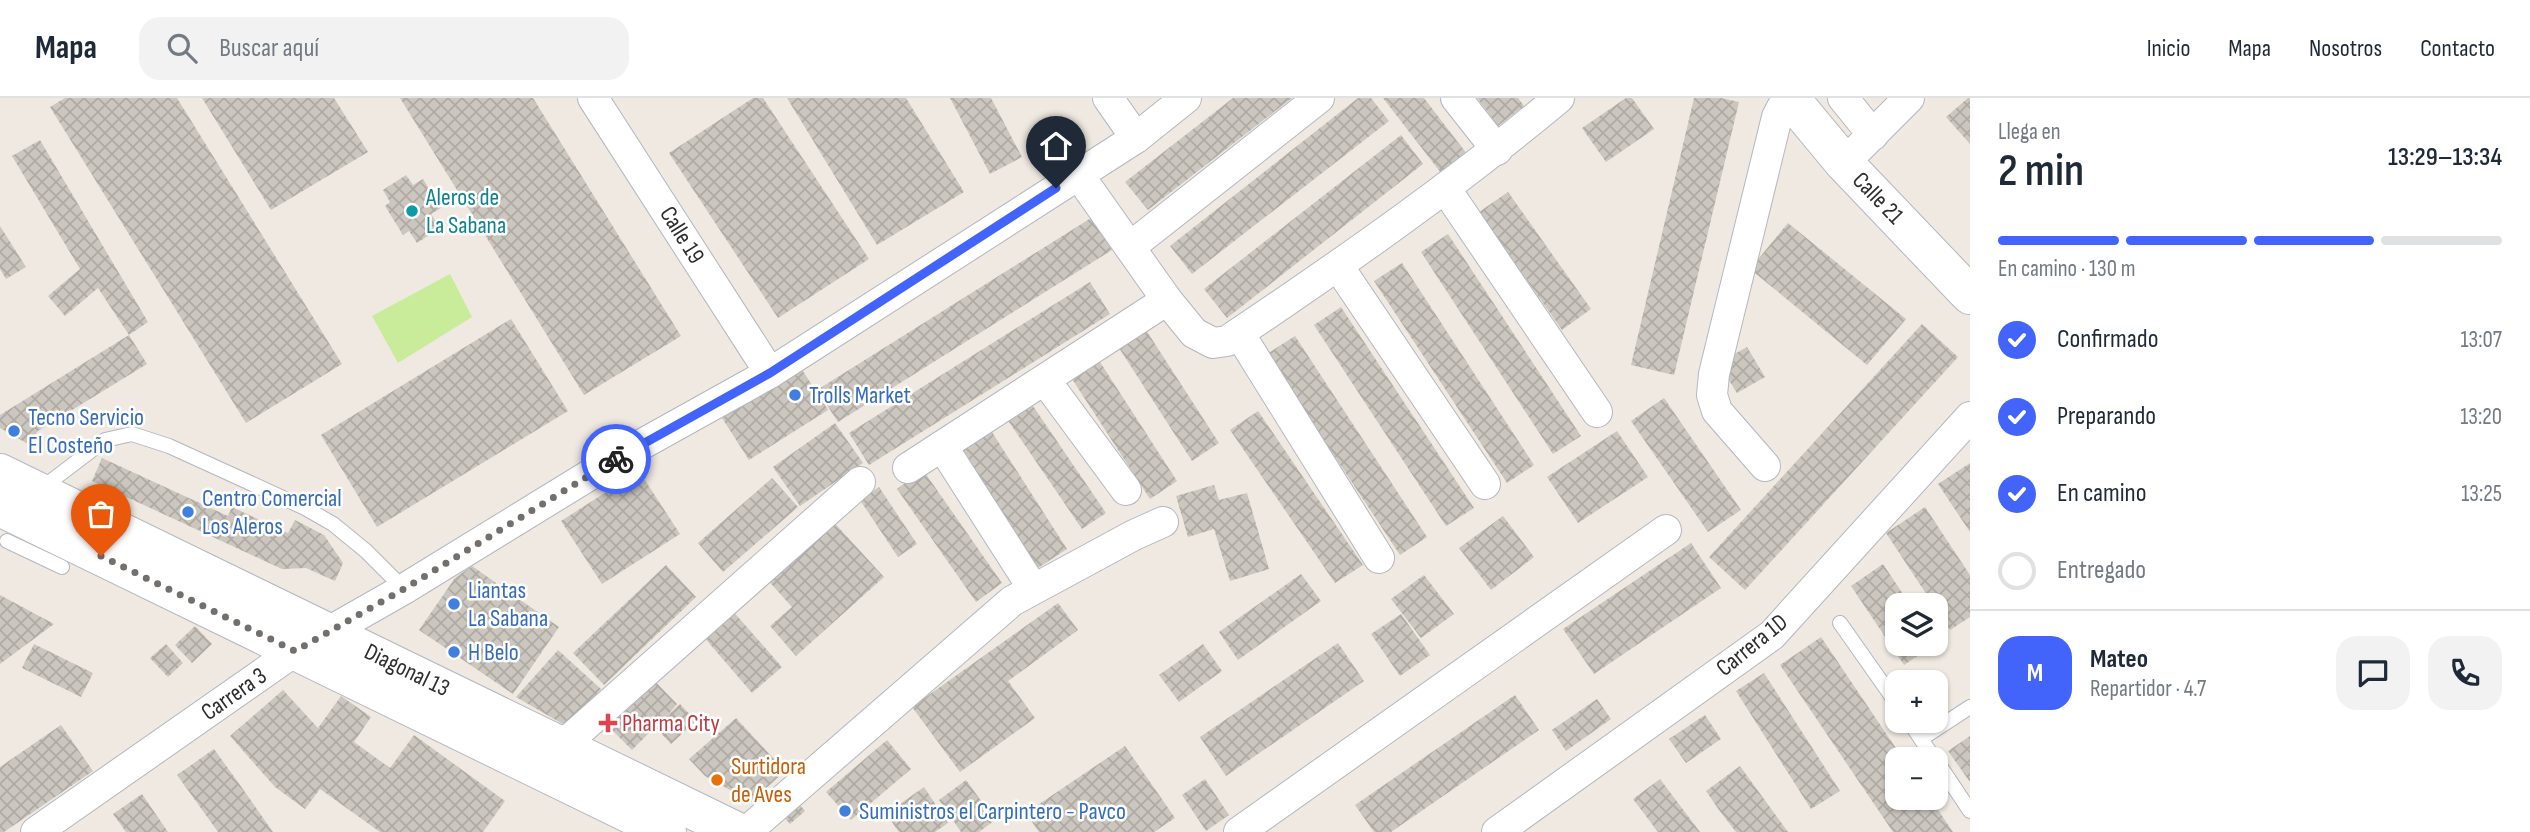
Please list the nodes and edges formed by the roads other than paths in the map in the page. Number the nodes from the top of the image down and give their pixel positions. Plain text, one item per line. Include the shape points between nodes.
1 (593, 98) edge
2 (1108, 98) edge
3 (1186, 98) edge
4 (1319, 98) edge
5 (1456, 98) edge
6 (1559, 98) edge
7 (1788, 98) edge
8 (1843, 98) edge
9 (1909, 98) edge
10 (1873, 135) junction
11 (1136, 138) junction
12 (1497, 150) junction
13 (1844, 163) junction
14 (1078, 174) junction
15 (1445, 188) junction
16 (1130, 247) junction
17 (1338, 266) junction
18 (1970, 295) edge
19 (1167, 300) junction
20 (1239, 333) junction
21 (770, 373) junction
22 (1045, 380) junction
23 (1597, 412) dead end
24 (1970, 417) edge
25 (942, 446) junction
26 (1765, 466) dead end
27 (908, 468) dead end
28 (0, 472) edge
29 (860, 482) dead end
30 (1485, 484) dead end
31 (1126, 490) dead end
32 (15, 521) edge
33 (1163, 522) dead end
34 (1666, 530) dead end
35 (1379, 558) dead end
36 (62, 567) dead end
37 (1027, 579) dead end
38 (404, 589) junction
39 (1840, 623) dead end
40 (311, 641) junction
41 (1885, 687) edge
42 (1970, 707) edge
43 (1918, 733) edge
44 (1922, 739) junction
45 (562, 746) junction
46 (1927, 747) edge
47 (1948, 779) edge
48 (1970, 811) edge
49 (44, 829) edge
50 (667, 832) edge
51 (738, 832) edge
52 (746, 832) edge
53 (1239, 832) edge
54 (1497, 832) edge

1 - 21 street, Calle 19 via 627,135
2 - 11 street
3 - 11 street, Carrera 3
4 - 16 street
5 - 12 street
6 - 12 street
7 - 13 main road, Calle 21
7 - 26 street via 1777,117 1712,395 1717,411
8 - 10 street
9 - 10 street
10 - 13 street
11 - 14 street, Carrera 3
12 - 15 street
13 - 18 main road, Calle 21
14 - 16 street
14 - 21 street, Carrera 3
15 - 17 street
15 - 23 street
16 - 19 street
17 - 20 street
17 - 30 street
19 - 20 street via 1194,333 1213,343
19 - 22 street
20 - 35 street
21 - 38 street, Carrera 3 via 616,453
22 - 25 street
22 - 31 street
24 - 54 street, Carrera 1D via 1772,635
25 - 27 street
25 - 37 street
28 - 32 main road, Diagonal 13
29 - 45 street
32 - 36 lane
32 - 38 lane via 105,440 132,434 169,446 305,508 366,551
32 - 40 main road, Diagonal 13
33 - 52 street via 1012,601
34 - 53 street
38 - 40 street, Carrera 3
39 - 41 lane
40 - 45 main road, Diagonal 13
40 - 49 street, Carrera 3
40 - 50 main road, Diagonal 13
42 - 44 lane
43 - 44 lane
44 - 46 lane
45 - 51 main road, Diagonal 13
47 - 48 lane

